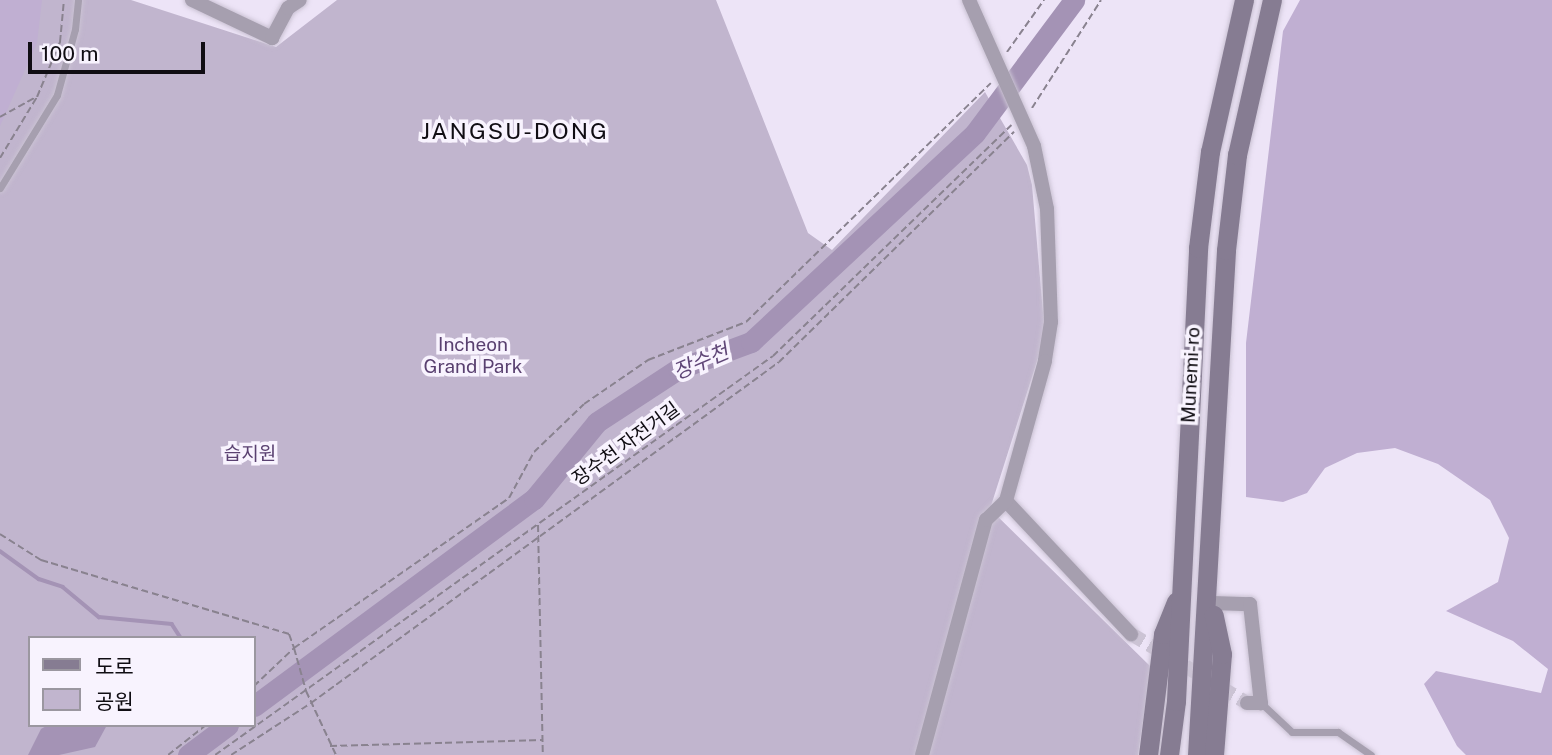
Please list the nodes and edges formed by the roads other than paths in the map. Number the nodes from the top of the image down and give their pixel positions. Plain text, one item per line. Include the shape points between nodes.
1 (78, 0) edge
2 (192, 0) edge
3 (300, 0) edge
4 (969, 0) edge
5 (1236, 0) edge
6 (1244, 0) edge
7 (1272, 0) edge
8 (1287, 0) edge
9 (1231, 45) junction
10 (1258, 51) junction
11 (0, 188) edge
12 (1006, 501) junction
13 (1208, 583) junction
14 (1183, 584) junction
15 (1212, 603) junction
16 (1131, 634) tunnel mouth
17 (1254, 704) joint
18 (922, 755) edge
19 (1147, 755) edge
20 (1169, 755) edge
21 (1197, 755) edge
22 (1214, 755) edge
23 (1371, 755) edge

1 - 11 lane via 57,95
2 - 3 street via 271,38 288,8
4 - 12 street via 1034,146 1045,198 1051,322 1045,361
5 - 9 main road
6 - 9 main road, Munemi-ro
7 - 10 main road, Munemi-ro
8 - 10 main road
9 - 14 main road, Munemi-ro via 1198,248
10 - 13 main road, Munemi-ro via 1237,155 1226,250
12 - 16 street
12 - 18 street via 986,520
13 - 15 main road
13 - 21 main road, Munemi-ro
14 - 19 main road via 1163,634
14 - 20 main road, Munemi-ro
15 - 17 street via 1250,604
15 - 22 main road via 1222,654
17 - 23 lane via 1292,732 1338,732

